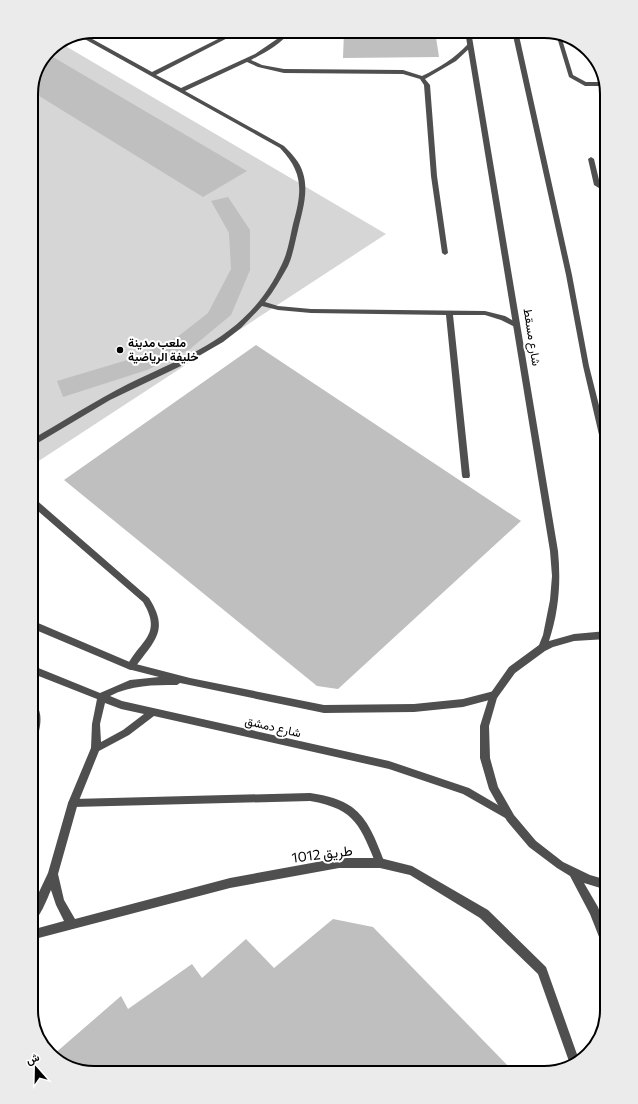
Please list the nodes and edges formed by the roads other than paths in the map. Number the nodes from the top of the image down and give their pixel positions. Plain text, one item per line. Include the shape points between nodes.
1 (224, 38) edge
2 (284, 38) edge
3 (469, 38) edge
4 (517, 38) edge
5 (87, 39) edge
6 (560, 40) edge
7 (470, 44) junction
8 (246, 59) junction
9 (153, 74) junction
10 (422, 78) junction
11 (599, 84) edge
12 (182, 90) junction
13 (590, 158) dead end
14 (600, 187) edge
15 (445, 253) dead end
16 (262, 303) junction
17 (449, 312) junction
18 (517, 326) junction
19 (600, 423) edge
20 (38, 440) edge
21 (466, 476) dead end
22 (38, 506) edge
23 (38, 627) edge
24 (600, 635) edge
25 (543, 647) junction
26 (131, 666) junction
27 (38, 671) edge
28 (190, 682) junction
29 (494, 695) junction
30 (102, 696) junction
31 (152, 712) junction
32 (96, 748) junction
33 (74, 803) junction
34 (507, 815) junction
35 (380, 863) junction
36 (574, 873) junction
37 (53, 874) junction
38 (600, 883) edge
39 (38, 907) edge
40 (73, 925) junction
41 (600, 926) edge
42 (38, 933) edge
43 (573, 1058) edge

1 - 9 street
2 - 8 street
3 - 7 street, شارع مسقط
4 - 19 street
5 - 9 street
6 - 11 street via 571,76 585,84
7 - 10 street via 446,66
7 - 18 street, شارع مسقط
8 - 10 street via 260,66 284,71 403,72
8 - 12 street
9 - 12 street
10 - 15 street via 427,85 434,176
12 - 16 street via 282,147 300,169 302,186 299,211 285,264
13 - 14 street via 597,185
16 - 17 street via 278,308 311,311
16 - 20 street via 241,326 208,350 101,402
17 - 18 street via 485,313 503,318
17 - 21 street
18 - 25 street, شارع مسقط via 557,578 555,605
22 - 26 street via 152,608 156,618 156,632
23 - 26 street
24 - 25 street via 576,636
25 - 29 street via 523,659 506,675
26 - 28 street
27 - 30 street, شارع دمشق
28 - 29 street via 324,709 414,708 463,703
28 - 30 street via 139,681 119,686
29 - 34 street via 485,722 483,752 491,784
30 - 31 street, شارع دمشق via 122,705
30 - 32 street via 96,724
31 - 32 street via 124,735
31 - 34 street, شارع دمشق via 389,765 466,791
32 - 33 street
33 - 35 street via 324,798 337,802 358,817 365,827
33 - 37 street
34 - 36 street via 525,838 548,857
35 - 40 street, طريق 1012 via 339,863 230,883
35 - 43 street, طريق 1012 via 412,871 484,914 542,971
36 - 38 street
36 - 41 street
37 - 39 street
37 - 40 street via 54,889 59,903
40 - 42 street, طريق 1012

